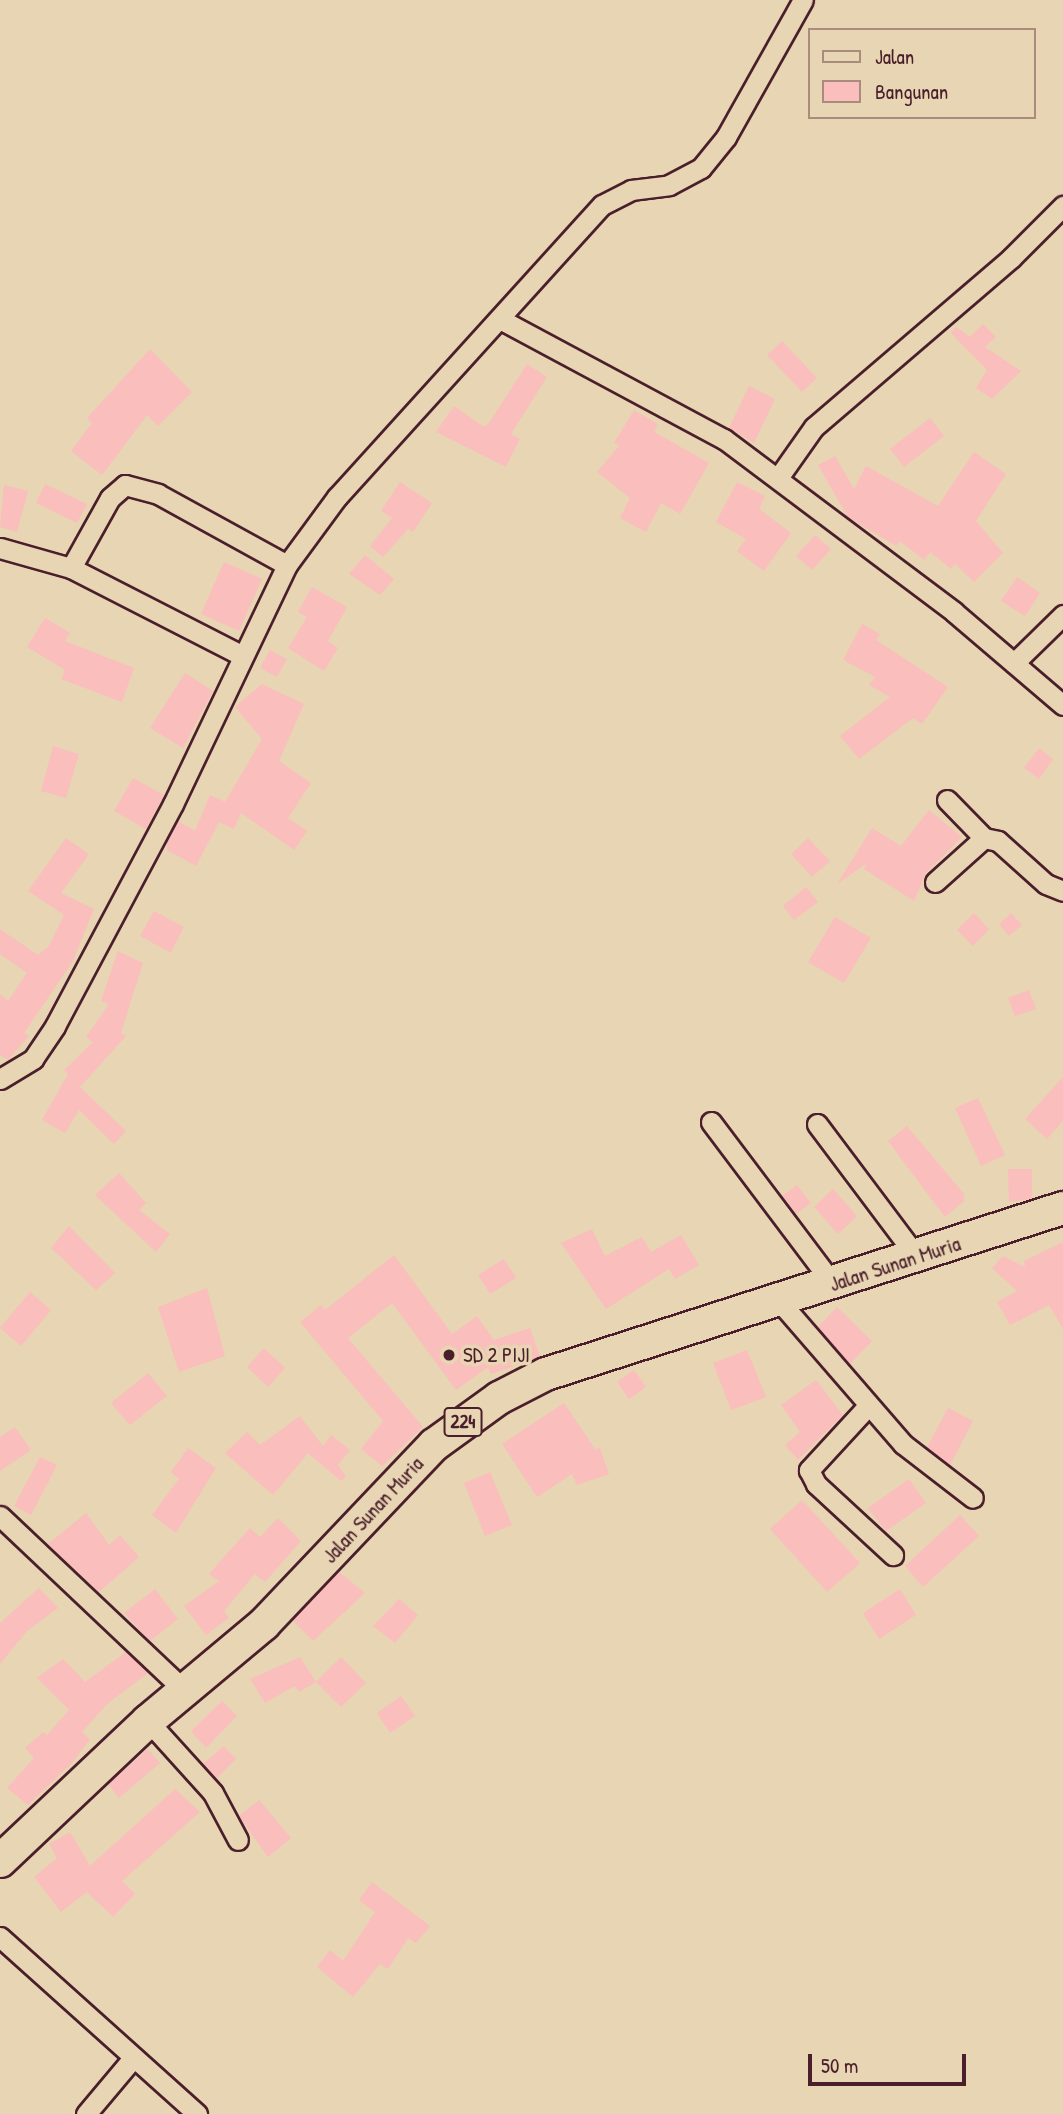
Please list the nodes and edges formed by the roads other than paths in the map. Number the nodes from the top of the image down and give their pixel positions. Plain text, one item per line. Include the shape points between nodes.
1 (803, 0) edge
2 (1063, 206) edge
3 (500, 319) junction
4 (778, 478) junction
5 (0, 548) edge
6 (287, 565) junction
7 (71, 568) junction
8 (1063, 615) edge
9 (241, 655) junction
10 (1014, 663) junction
11 (1063, 705) edge
12 (947, 800) dead end
13 (984, 838) junction
14 (935, 882) dead end
15 (1063, 891) edge
16 (0, 1079) edge
17 (711, 1122) dead end
18 (817, 1124) dead end
19 (1063, 1208) edge
20 (918, 1257) junction
21 (834, 1284) junction
22 (780, 1302) junction
23 (867, 1407) junction
24 (974, 1498) dead end
25 (0, 1516) edge
26 (893, 1555) dead end
27 (185, 1691) junction
28 (148, 1721) junction
29 (238, 1840) dead end
30 (0, 1861) edge
31 (0, 1937) edge
32 (134, 2058) junction
33 (86, 2114) edge
34 (197, 2114) edge

1 - 3 street via 726,137 701,169 669,185 631,190 602,205
2 - 4 street via 994,273 831,411
3 - 4 street via 724,439
3 - 6 street via 337,497
4 - 10 street
5 - 7 street
6 - 7 street via 158,494 125,485 110,498
6 - 9 street
7 - 9 street
8 - 10 street
9 - 16 street via 207,737 55,1026 33,1059
10 - 11 street
12 - 13 street
13 - 14 street
13 - 15 street via 998,841 1046,884
17 - 21 street
18 - 20 street
19 - 20 main road, Jalan Sunan Muria / 224
20 - 21 main road, Jalan Sunan Muria / 224
21 - 22 main road, Jalan Sunan Muria / 224
22 - 23 street
22 - 27 main road, Jalan Sunan Muria / 224 via 545,1374 499,1398 434,1445 264,1624
23 - 24 street via 903,1444
23 - 26 street via 809,1471 817,1484
25 - 27 street
27 - 28 main road, Jalan Sunan Muria / 224
28 - 29 street via 214,1793
28 - 30 main road, Jalan Sunan Muria / 224
31 - 32 street
32 - 33 street
32 - 34 street

